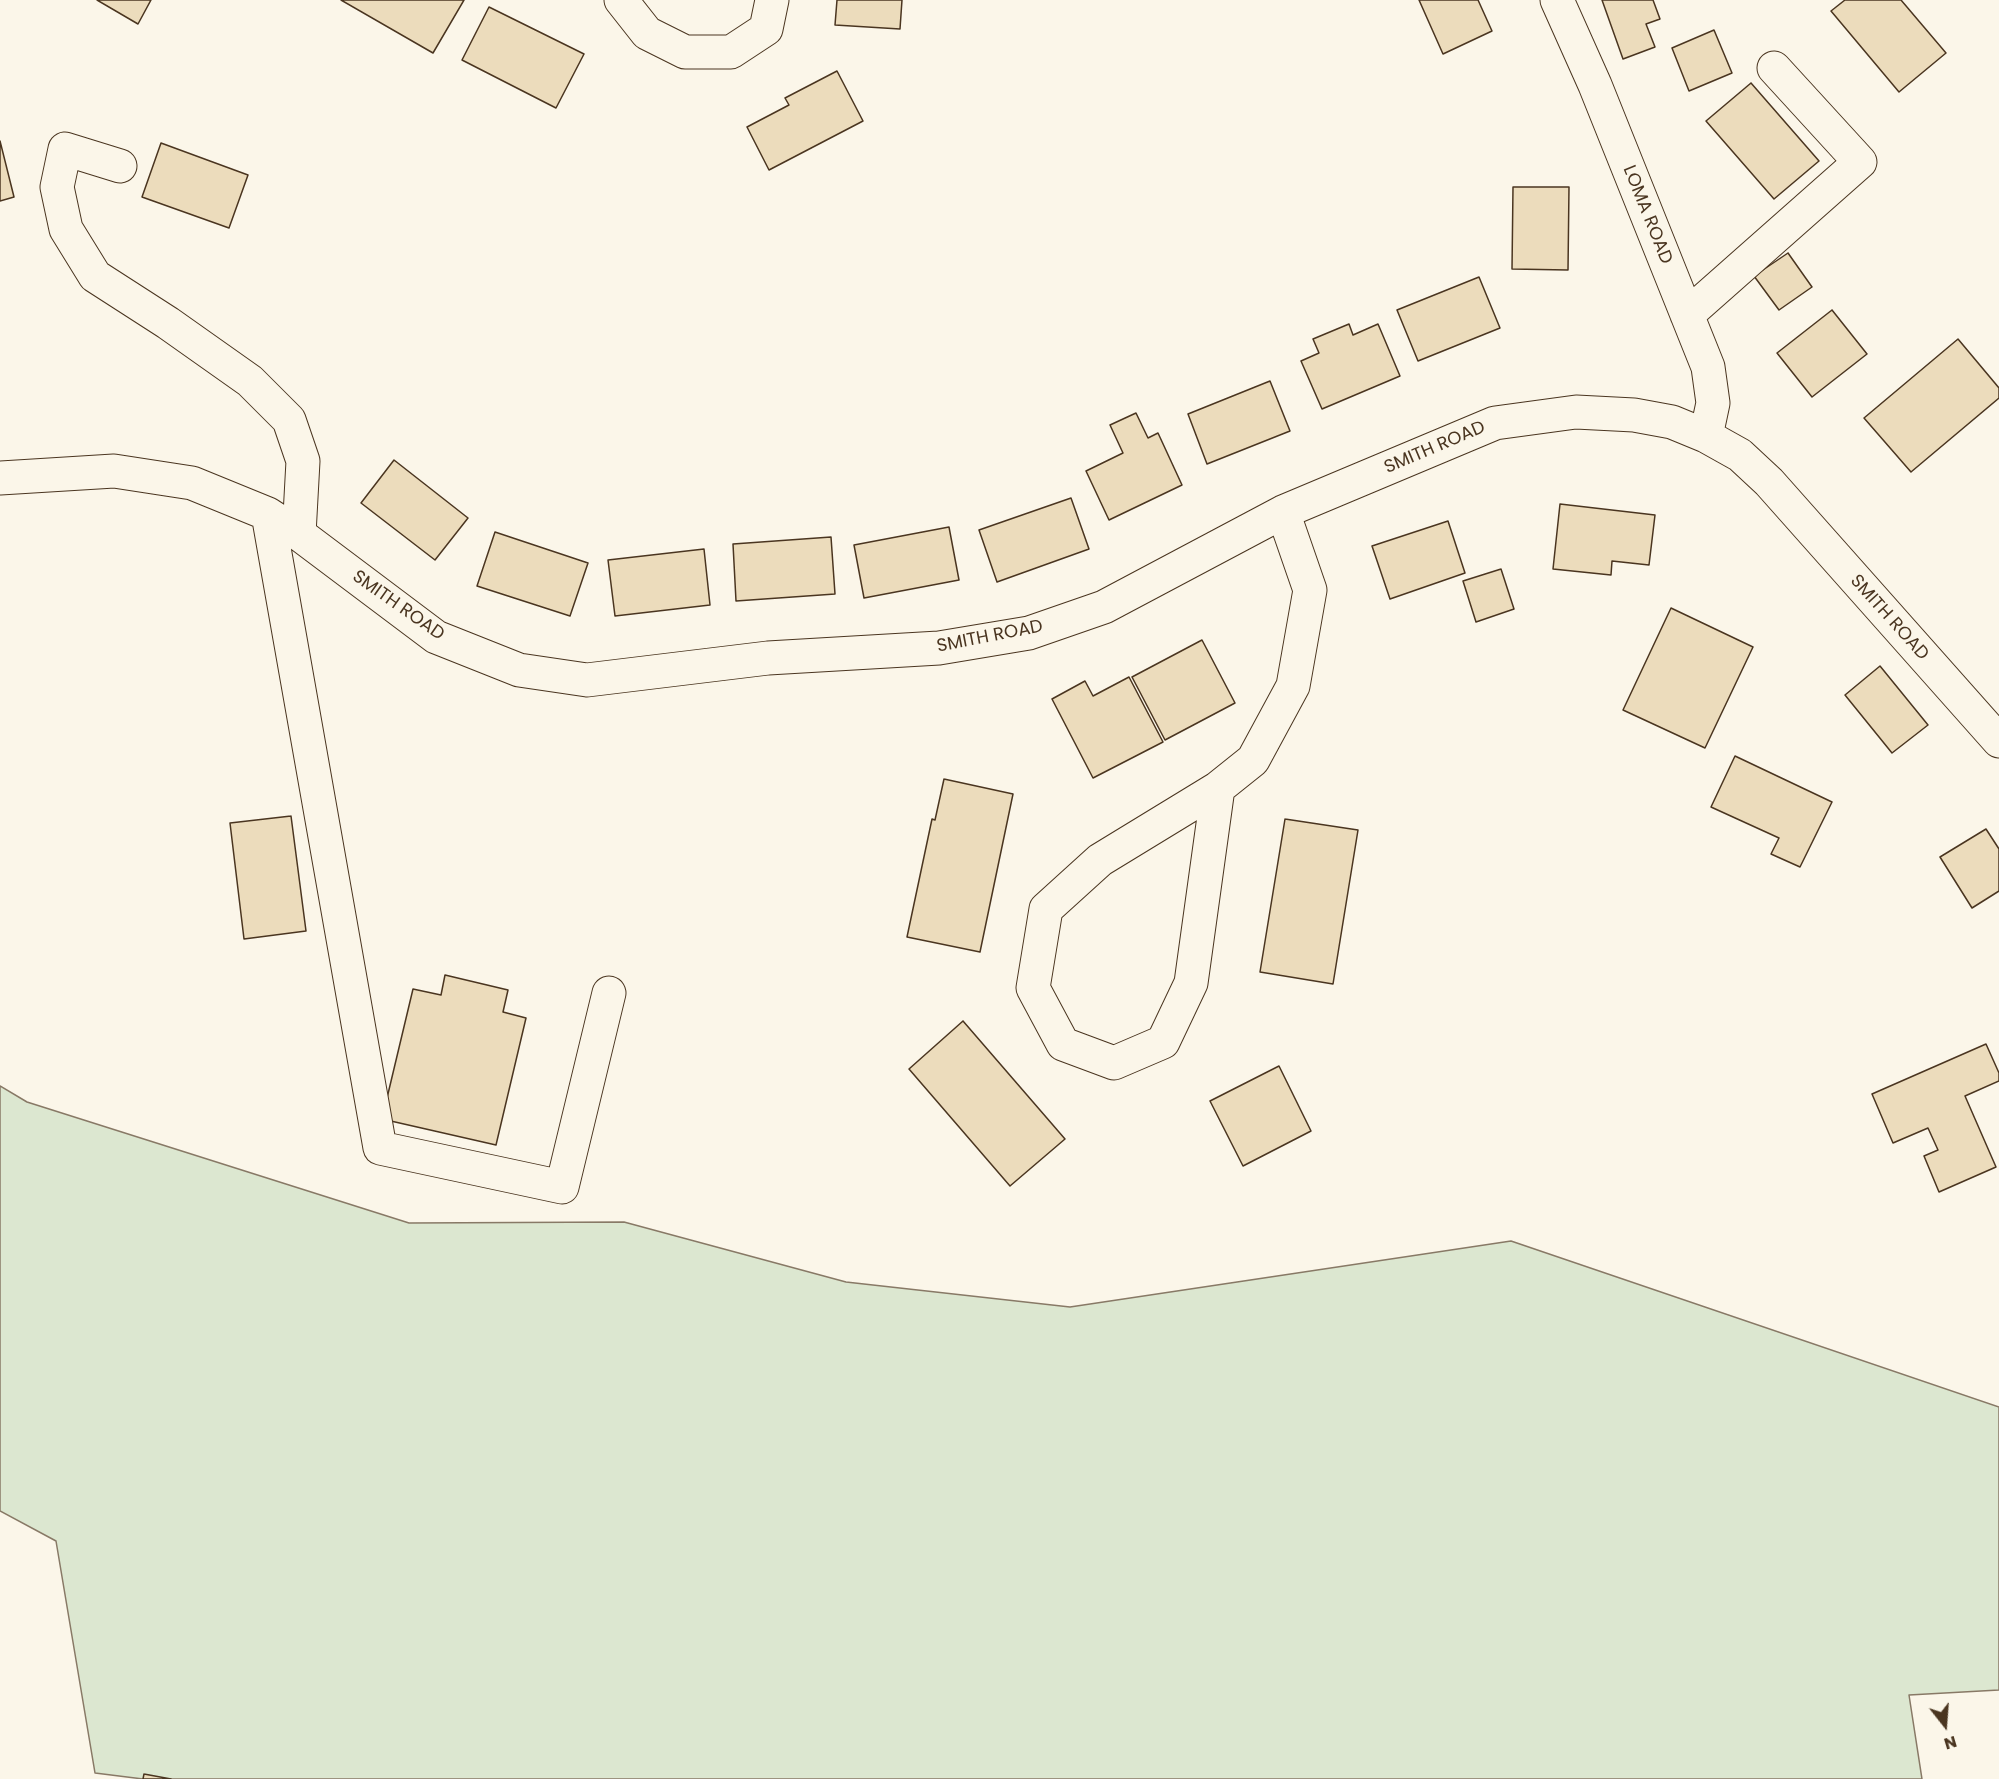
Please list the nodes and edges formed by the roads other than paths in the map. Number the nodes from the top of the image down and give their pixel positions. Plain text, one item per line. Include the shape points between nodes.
1 (621, 0) edge
2 (772, 0) edge
3 (1557, 0) edge
4 (1774, 68) dead end
5 (120, 166) dead end
6 (1687, 315) junction
7 (1706, 436) junction
8 (0, 477) edge
9 (1283, 512) junction
10 (268, 514) junction
11 (299, 534) junction
12 (1999, 741) edge
13 (1218, 788) junction
14 (609, 993) dead end

1 - 2 street via 647,33 685,52 731,52 766,29
3 - 6 street, LOMA ROAD
4 - 6 street via 1860,162
5 - 11 street via 65,149 57,187 66,229 95,276 250,381 289,420 303,461
6 - 7 street, LOMA ROAD via 1708,366 1713,403
7 - 9 street, SMITH ROAD via 1672,422 1634,415 1576,412 1495,423
7 - 12 street, SMITH ROAD via 1740,455 1769,482
8 - 10 street, SMITH ROAD via 114,471 192,483
9 - 11 street, SMITH ROAD via 1104,607 1029,633 939,648 768,658 586,680 519,670 436,637
9 - 13 street via 1310,590 1293,686 1253,760
10 - 11 street, SMITH ROAD
10 - 14 street via 380,1148 562,1187
13 - 13 street via 1191,983 1163,1042 1114,1063 1063,1044 1033,988 1046,909 1100,860

